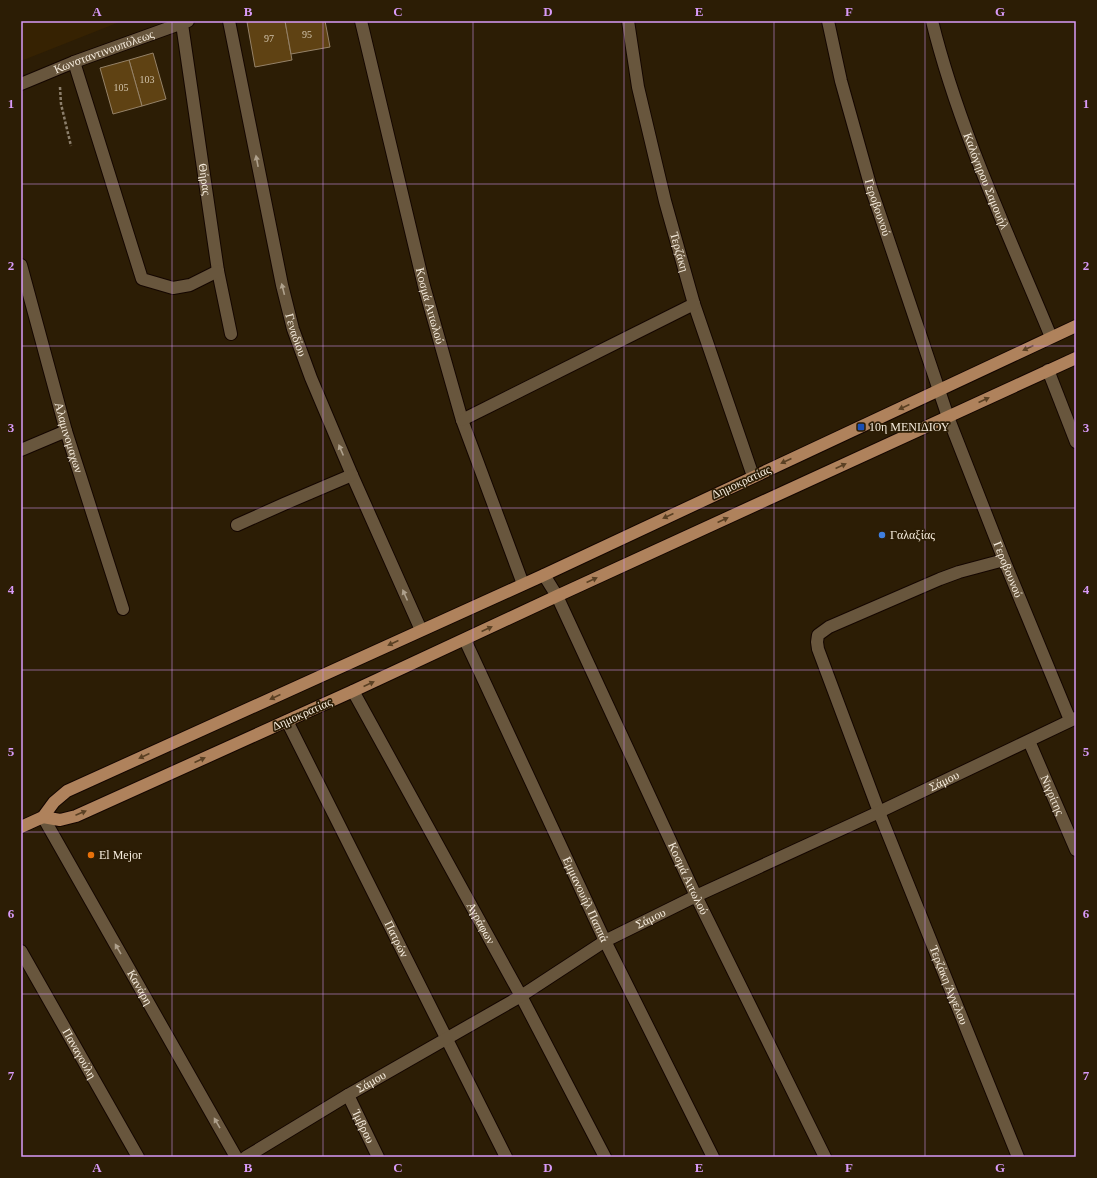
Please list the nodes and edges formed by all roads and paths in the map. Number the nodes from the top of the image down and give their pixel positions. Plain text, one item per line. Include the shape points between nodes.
1 (229, 21) edge
2 (361, 21) edge
3 (628, 21) edge
4 (828, 21) edge
5 (932, 21) edge
6 (185, 22) edge
7 (74, 62) junction
8 (21, 84) edge
9 (60, 92) dead end
10 (71, 146) dead end
11 (21, 265) edge
12 (218, 271) junction
13 (694, 304) junction
14 (1076, 326) edge
15 (232, 334) dead end
16 (1051, 337) junction
17 (1076, 358) edge
18 (1048, 370) junction
19 (939, 390) junction
20 (948, 417) junction
21 (462, 420) junction
22 (66, 431) junction
23 (1076, 442) edge
24 (21, 450) edge
25 (352, 475) junction
26 (753, 476) junction
27 (237, 525) dead end
28 (1004, 560) junction
29 (544, 575) junction
30 (524, 584) junction
31 (557, 596) junction
32 (123, 609) dead end
33 (420, 630) junction
34 (465, 640) junction
35 (353, 691) junction
36 (1073, 719) edge
37 (288, 721) junction
38 (1029, 741) junction
39 (879, 812) junction
40 (43, 817) junction
41 (21, 828) edge
42 (1076, 850) edge
43 (696, 896) junction
44 (605, 941) junction
45 (21, 951) edge
46 (521, 996) junction
47 (447, 1037) junction
48 (348, 1095) junction
49 (138, 1157) edge
50 (236, 1157) edge
51 (246, 1157) edge
52 (378, 1157) edge
53 (506, 1157) edge
54 (605, 1157) edge
55 (713, 1157) edge
56 (826, 1157) edge
57 (1018, 1157) edge

25 -> 1 street, Γεναδίου via 311,378 280,278
2 - 21 street, Κοσμά Αιτωλού via 424,286
3 - 13 street, Τερζάκη via 638,87 665,201
4 - 19 street, Γεροβουνού via 841,81 871,188
5 - 16 street, Καλόγηρου Σαμουήλ via 951,88
6 - 7 street, Κωνσταντινουπόλεως
6 - 12 street, Θήρας
7 - 8 street, Κωνσταντινουπόλεως
7 - 12 street via 142,280 173,288 190,285
9 - 10 path
11 - 22 street, Αλαμινομαχων
12 - 15 street, Θήρας
13 - 21 street
13 - 26 street, Τερζάκη
14 - 16 main road, Δημοκρατίας
16 -> 19 main road, Δημοκρατίας
17 - 18 main road, Δημοκρατίας
20 -> 18 main road, Δημοκρατίας
18 - 23 street
19 - 20 street
19 -> 26 main road, Δημοκρατίας
20 - 28 street, Γεροβουνού
31 -> 20 main road, Δημοκρατίας
21 - 30 street, Κοσμά Αιτωλού
22 - 24 street
22 - 32 street, Αλαμινομαχων
25 - 27 street
33 -> 25 street, Γεναδίου
26 -> 29 main road, Δημοκρατίας
28 - 36 street, Γεροβουνού
28 - 39 street, Τερζάκη Άγγελου via 940,579 829,626 818,635 818,649
29 - 30 main road, Δημοκρατίας
29 - 31 street
30 - 33 main road, Δημοκρατίας
34 -> 31 main road, Δημοκρατίας
31 - 43 street, Κοσμά Αιτωλού
33 -> 40 main road, Δημοκρατίας via 67,791 54,802
35 -> 34 main road, Δημοκρατίας
34 - 44 street, Εμμανουήλ Παππά
35 - 37 main road, Δημοκρατίας
35 - 46 street, Αγράφων
36 - 38 street, Σάμου
40 -> 37 main road, Δημοκρατίας via 60,820 76,816
37 - 47 street, Πατρών
38 - 39 street, Σάμου
38 - 42 street, Νιγρίτης
39 - 43 street, Σάμου
39 - 57 street, Τερζάκη Άγγελου
40 - 41 main road, Δημοκρατίας
50 -> 40 street, Κανάρη
43 - 44 street, Σάμου
43 - 56 street, Κοσμά Αιτωλού
44 - 46 street, Σάμου
44 - 55 street, Εμμανουήλ Παππά
45 - 49 street, Παναγούλη
46 - 47 street, Σάμου
46 - 54 street, Αγράφων
47 - 48 street, Σάμου
47 - 53 street, Πατρών
48 - 51 street, Σάμου
48 - 52 street, Ίμβρου

